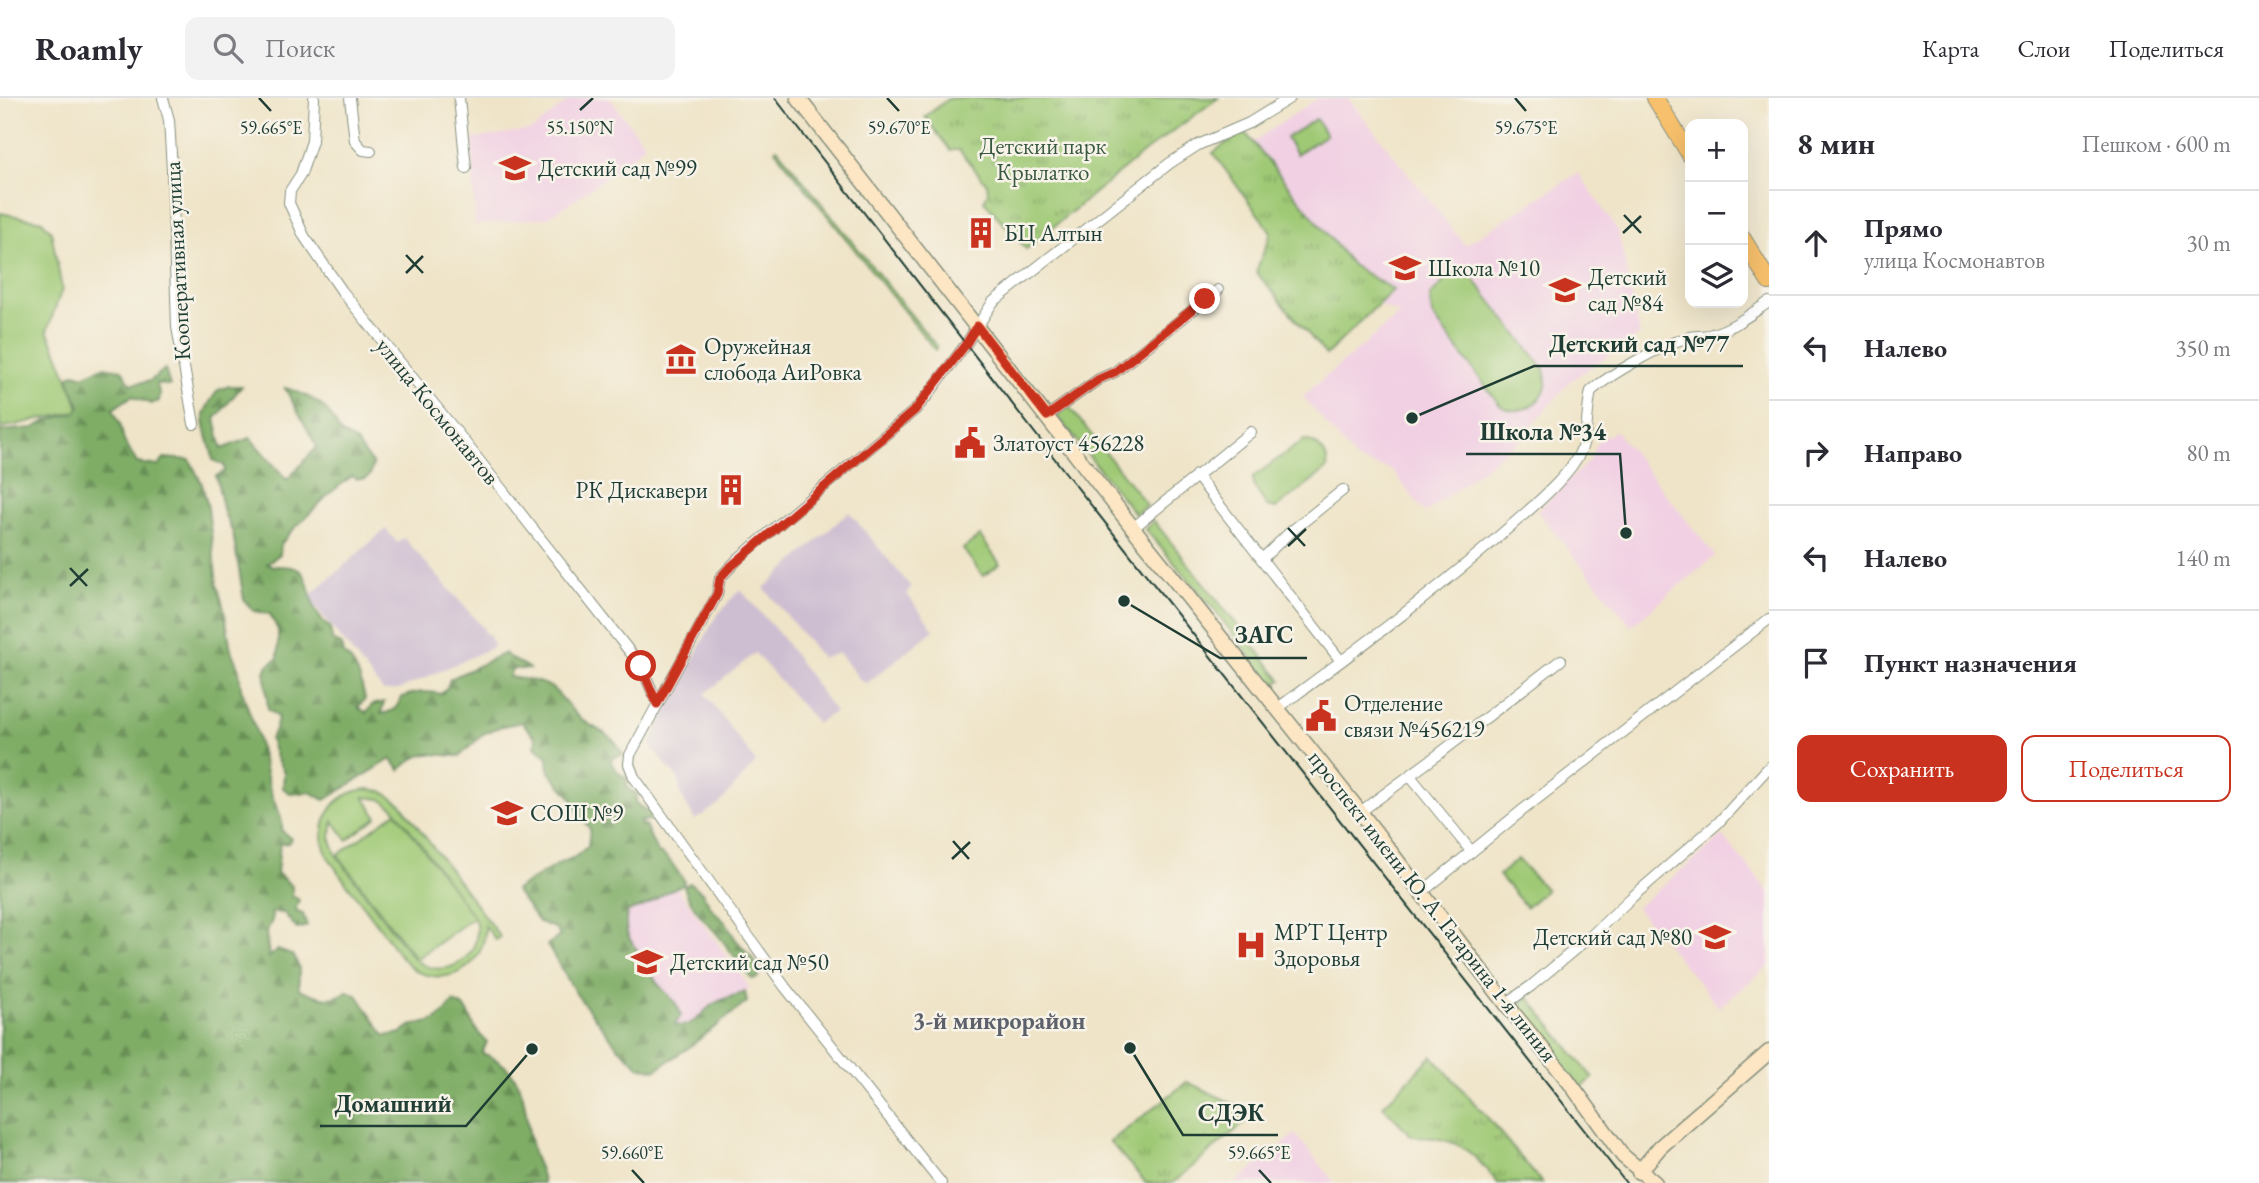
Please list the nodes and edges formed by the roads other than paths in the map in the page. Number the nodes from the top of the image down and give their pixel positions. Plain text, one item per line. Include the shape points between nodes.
1 (163, 98) edge
2 (314, 98) edge
3 (350, 98) edge
4 (459, 98) edge
5 (798, 98) edge
6 (1290, 98) edge
7 (1655, 98) edge
8 (1685, 147) edge
9 (372, 151) dead end
10 (466, 169) dead end
11 (1747, 245) edge
12 (1769, 282) edge
13 (1218, 290) dead end
14 (1769, 302) edge
15 (977, 326) junction
16 (944, 352) dead end
17 (954, 358) junction
18 (1047, 416) junction
19 (194, 424) dead end
20 (1251, 432) dead end
21 (1196, 475) junction
22 (1343, 490) dead end
23 (1133, 528) junction
24 (1262, 559) junction
25 (1769, 619) edge
26 (1561, 660) dead end
27 (1341, 661) junction
28 (657, 704) junction
29 (1278, 708) junction
30 (1769, 767) edge
31 (1409, 776) junction
32 (1360, 812) junction
33 (1471, 851) junction
34 (1422, 892) junction
35 (1507, 1003) junction
36 (1769, 1052) edge
37 (1639, 1172) junction
38 (941, 1183) edge
39 (1654, 1183) edge

1 - 19 street, Кооперативная улица via 169,120 177,327
2 - 28 street, улица Космонавтов via 312,141 289,202 304,236 342,291 641,666
3 - 9 street via 355,141 363,150
4 - 10 street
5 - 15 main road, проспект имени Ю. А. Гагарина 1-я линия
6 - 15 street via 1170,163 993,302
7 - 8 main road
11 - 12 main road
13 - 18 street via 1115,372
14 - 27 street via 1712,334 1674,342 1604,380 1591,391 1584,441 1571,467 1477,555
15 - 17 street
15 - 18 main road, проспект имени Ю. А. Гагарина 1-я линия
16 - 17 street
17 - 28 street via 915,410 720,578 717,594
18 - 23 main road, проспект имени Ю. А. Гагарина 1-я линия
20 - 21 street
21 - 23 street
21 - 24 street
22 - 24 street
23 - 29 main road, проспект имени Ю. А. Гагарина 1-я линия
24 - 27 street
25 - 33 street
26 - 31 street
27 - 29 street
28 - 38 street via 630,755 634,777 785,987
29 - 32 main road, проспект имени Ю. А. Гагарина 1-я линия
30 - 35 street via 1718,823
31 - 32 street
31 - 33 street
32 - 34 main road, проспект имени Ю. А. Гагарина 1-я линия
33 - 34 street
34 - 35 main road, проспект имени Ю. А. Гагарина 1-я линия
35 - 37 main road, проспект имени Ю. А. Гагарина 1-я линия
36 - 37 main road via 1660,1147
37 - 39 main road, проспект имени Ю. А. Гагарина 1-я линия

